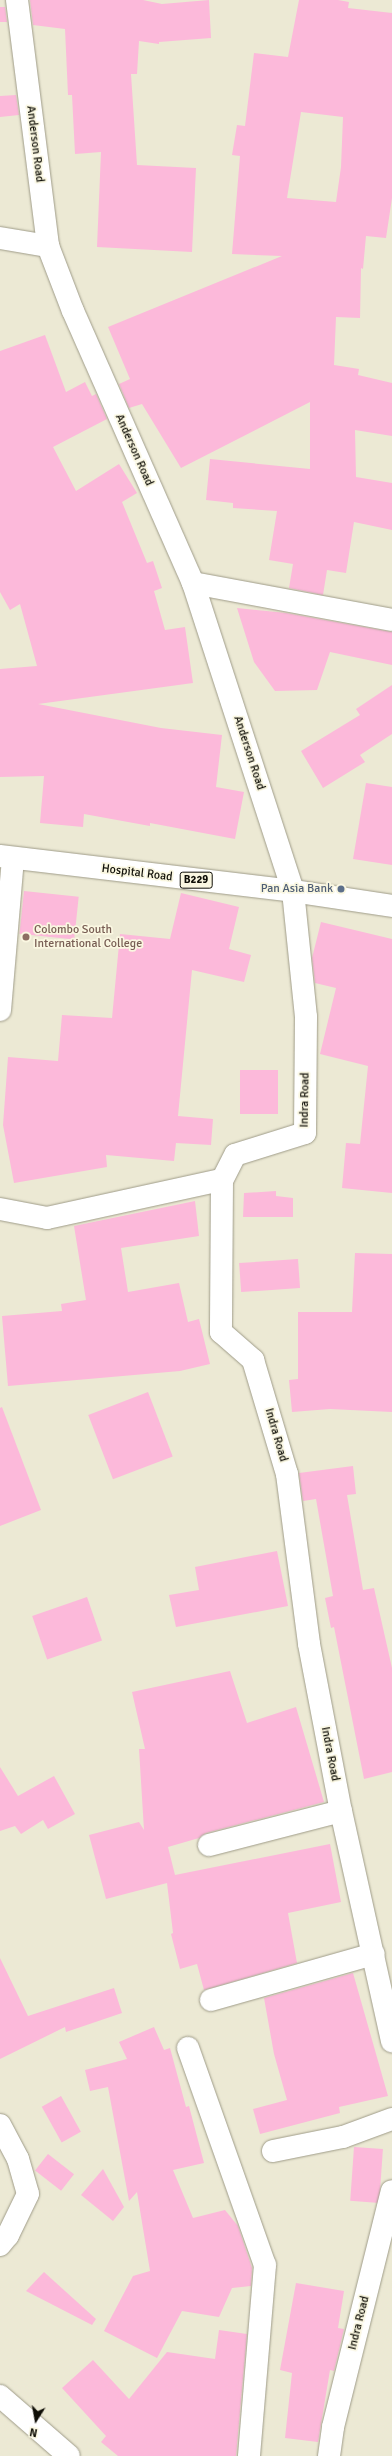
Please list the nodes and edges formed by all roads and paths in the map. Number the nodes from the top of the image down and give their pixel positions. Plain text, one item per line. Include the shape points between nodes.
1 (17, 0) edge
2 (0, 238) edge
3 (48, 246) junction
4 (193, 583) junction
5 (392, 620) edge
6 (7, 857) edge
7 (293, 891) junction
8 (392, 906) edge
9 (0, 1010) edge
10 (222, 1180) junction
11 (0, 1209) edge
12 (341, 1811) junction
13 (210, 1845) dead end
14 (374, 1954) junction
15 (211, 2000) dead end
16 (392, 2041) edge
17 (188, 2048) dead end
18 (392, 2119) edge
19 (0, 2125) edge
20 (273, 2151) dead end
21 (392, 2191) edge
22 (0, 2245) edge
23 (0, 2396) edge
24 (69, 2456) edge
25 (249, 2456) edge
26 (328, 2456) edge

1 - 3 street, Anderson Road
2 - 3 street
3 - 4 street, Anderson Road via 73,311
4 - 5 street
4 - 7 street, Anderson Road
6 - 7 street, Hospital Road / B229
6 - 9 street
7 - 8 street, Hospital Road / B229
7 - 10 street, Indra Road via 306,1017 305,1133 235,1155
10 - 11 street via 47,1218
10 - 12 street, Indra Road via 221,1332 253,1360 287,1474 309,1644
12 - 13 street
12 - 14 street, Indra Road
14 - 15 street
14 - 16 street, Indra Road
17 - 25 street via 265,2265
18 - 20 street via 343,2137
19 - 22 street via 18,2160 28,2194 8,2235
21 - 26 street, Indra Road
23 - 24 street

